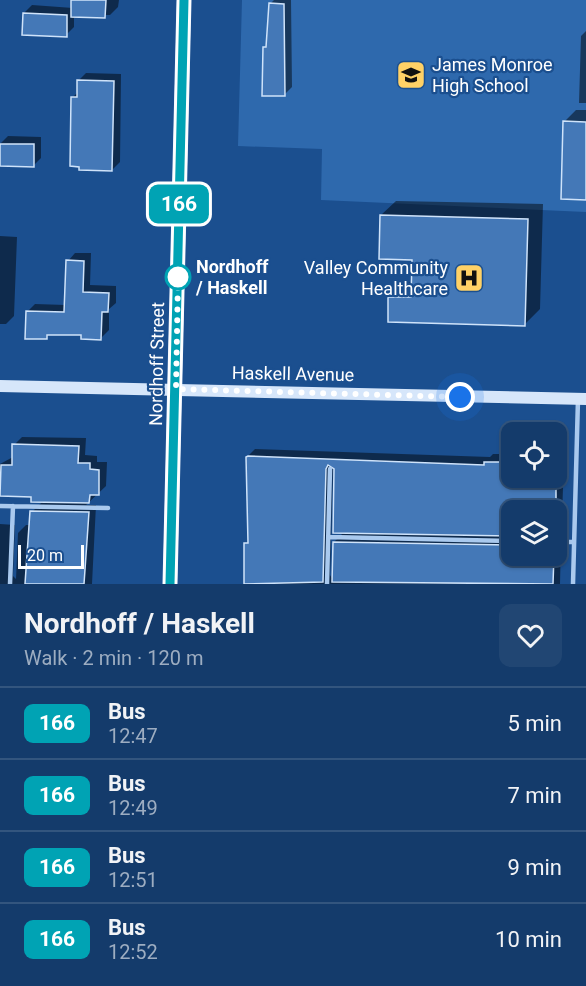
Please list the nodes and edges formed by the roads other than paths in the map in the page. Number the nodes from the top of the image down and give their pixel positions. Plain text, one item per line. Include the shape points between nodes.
1 (184, 0) edge
2 (0, 386) edge
3 (176, 389) junction
4 (582, 399) edge
5 (330, 469) dead end
6 (0, 506) edge
7 (13, 506) junction
8 (108, 508) dead end
9 (329, 537) junction
10 (501, 541) edge
11 (567, 542) edge
12 (574, 542) junction
13 (10, 584) edge
14 (170, 584) edge
15 (327, 584) edge
16 (573, 584) edge

1 - 3 main road, Nordhoff Street
2 - 3 main road, Haskell Avenue
3 - 4 main road, Haskell Avenue
3 - 14 main road, Nordhoff Street
4 - 12 lane
5 - 9 lane
6 - 7 lane
7 - 8 lane
7 - 13 lane
9 - 10 lane
9 - 15 lane
11 - 12 lane
12 - 16 lane

